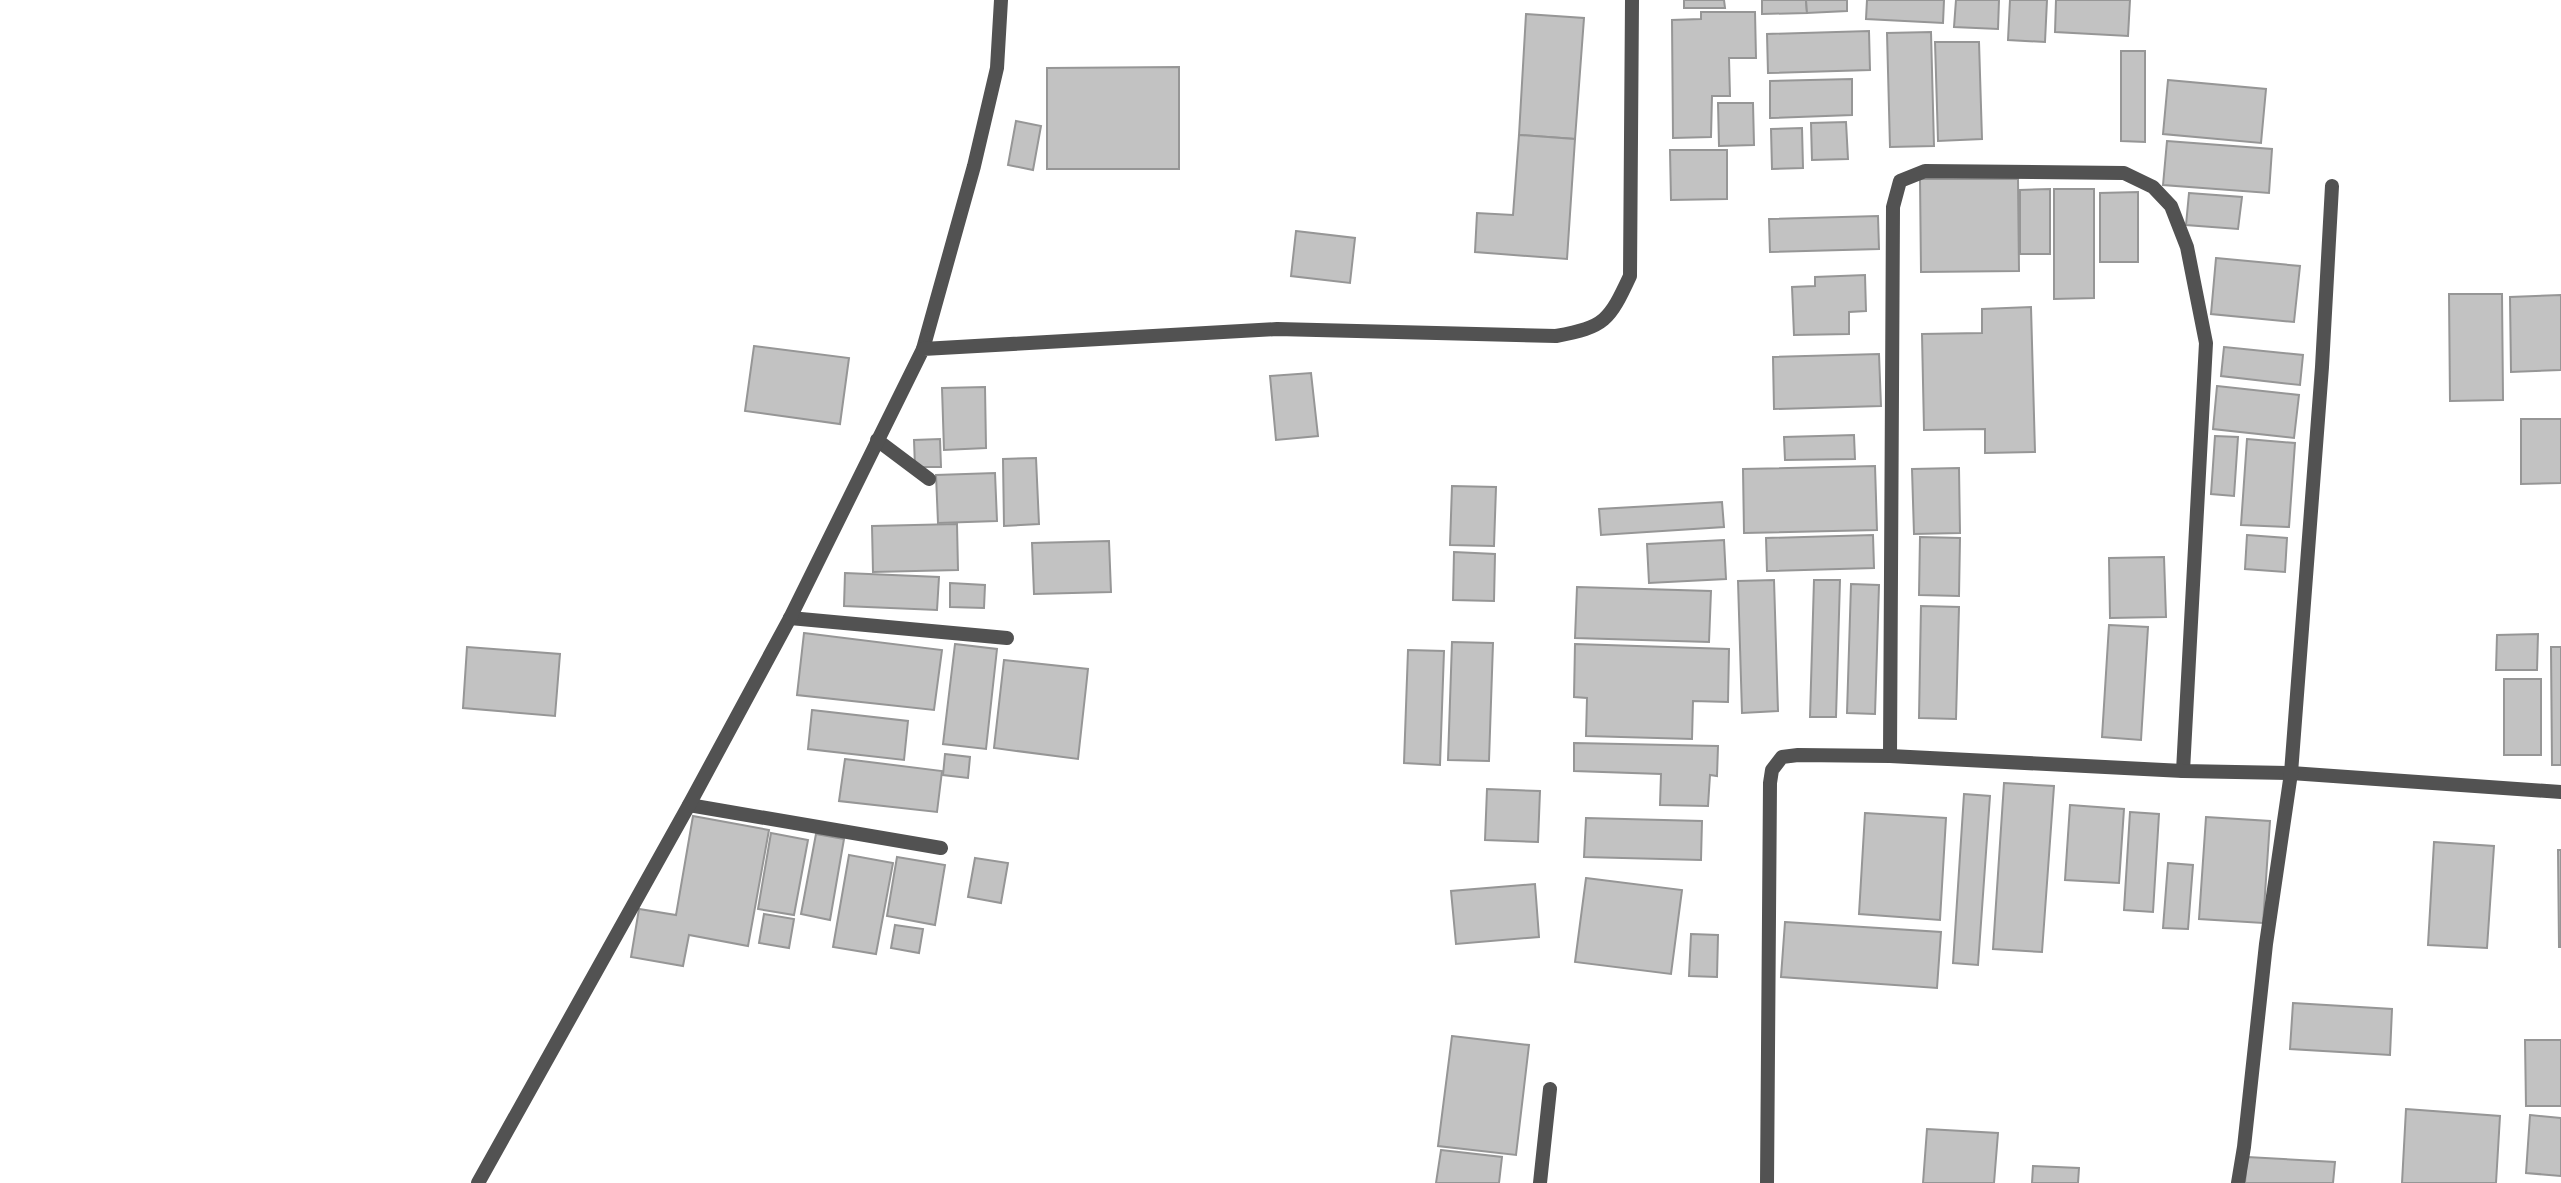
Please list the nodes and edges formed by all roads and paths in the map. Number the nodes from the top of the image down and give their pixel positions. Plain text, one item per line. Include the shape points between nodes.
1 (1001, 0) edge
2 (1632, 0) edge
3 (2332, 186) dead end
4 (923, 349) junction
5 (877, 440) junction
6 (929, 479) dead end
7 (790, 618) junction
8 (1007, 638) dead end
9 (1890, 756) junction
10 (2183, 771) junction
11 (2291, 773) junction
12 (2561, 792) edge
13 (689, 805) junction
14 (942, 848) dead end
15 (1550, 1089) dead end
16 (478, 1183) edge
17 (1540, 1183) edge
18 (1767, 1183) edge
19 (2238, 1183) edge

1 - 4 street via 997,68
2 - 4 street via 1630,276 1614,312 1588,330 1556,337 1277,329
3 - 11 street
4 - 5 street
5 - 6 street
5 - 7 street
7 - 8 street
7 - 13 street
9 - 10 street
9 - 10 street via 1893,207 1900,181 1925,171 2124,173 2153,187 2171,206 2187,247 2206,343
9 - 18 street via 1798,755 1782,757 1772,770
10 - 11 street
11 - 12 street
11 - 19 street
13 - 14 street
13 - 16 street
15 - 17 street

